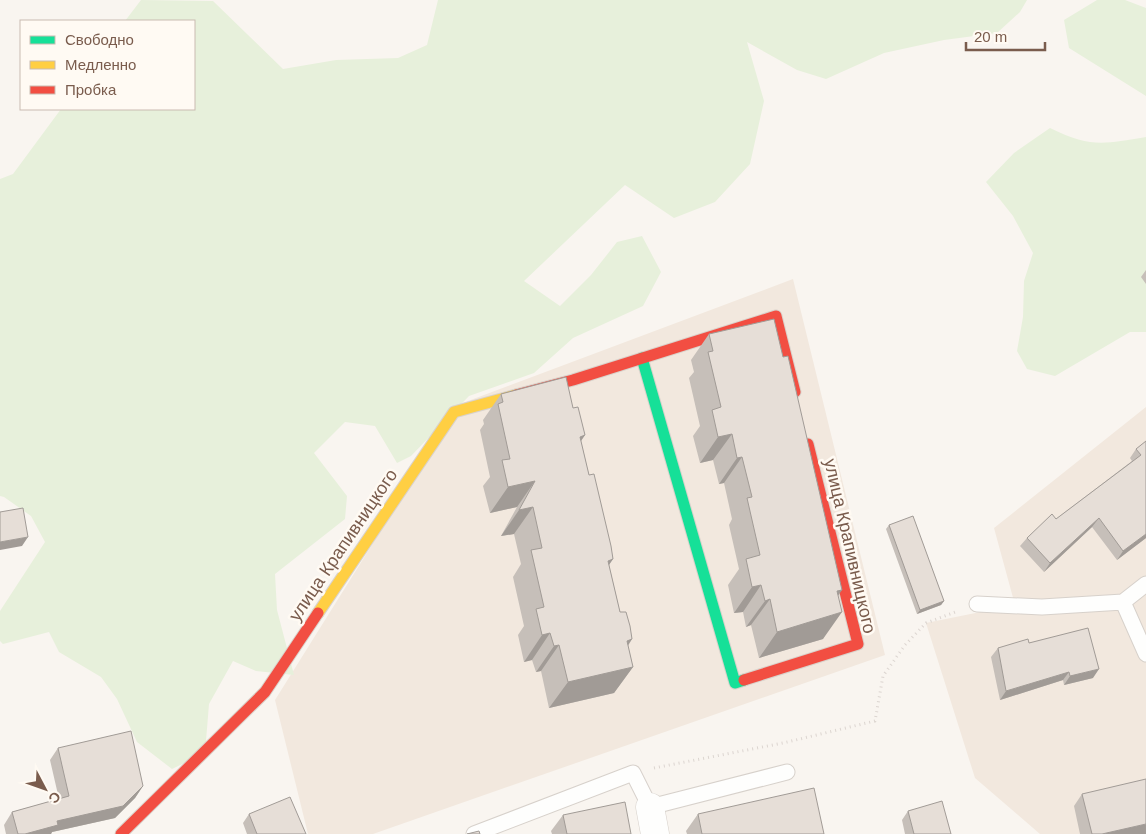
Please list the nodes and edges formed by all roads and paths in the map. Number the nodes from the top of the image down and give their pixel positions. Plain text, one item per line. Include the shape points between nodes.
1 (642, 358) junction
2 (798, 402) edge
3 (805, 431) edge
4 (1146, 584) edge
5 (1123, 602) junction
6 (977, 604) joint
7 (1146, 654) edge
8 (646, 769) dead end
9 (787, 772) dead end
10 (650, 807) junction
11 (121, 834) edge
12 (474, 834) edge
13 (655, 834) edge

1 - 2 street, улица Крапивницкого via 776,316
1 - 3 street, улица Крапивницкого via 734,683 858,644
1 - 11 street, улица Крапивницкого via 454,412 265,692
4 - 5 lane
5 - 6 lane via 1042,607
5 - 7 lane
6 - 8 path via 926,623 905,645 883,676 875,721 783,743
9 - 10 lane
10 - 12 lane via 633,773
10 - 13 street

